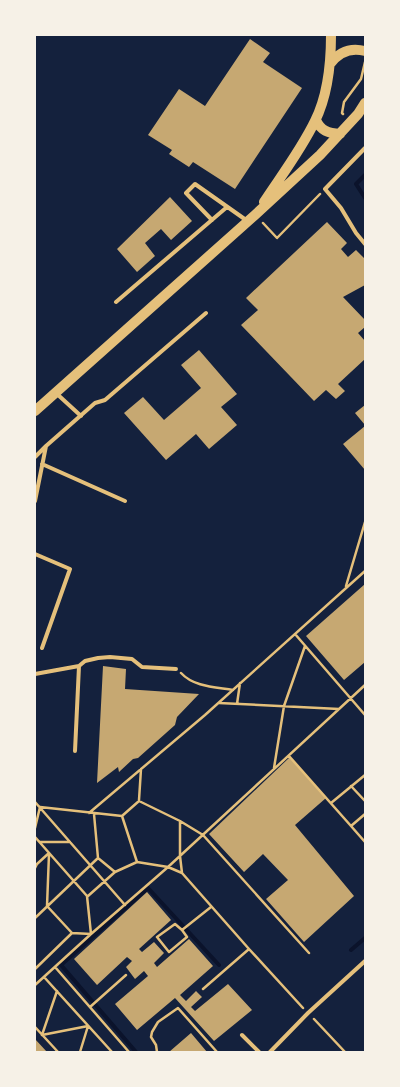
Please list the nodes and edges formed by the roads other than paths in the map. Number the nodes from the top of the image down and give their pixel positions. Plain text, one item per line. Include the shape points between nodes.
1 (331, 35) edge
2 (365, 51) edge
3 (330, 64) junction
4 (365, 103) edge
5 (316, 120) junction
6 (340, 134) junction
7 (365, 148) edge
8 (227, 207) junction
9 (251, 218) junction
10 (212, 220) junction
11 (365, 244) edge
12 (116, 302) dead end
13 (206, 313) dead end
14 (56, 392) junction
15 (35, 411) edge
16 (80, 416) junction
17 (46, 446) junction
18 (35, 457) edge
19 (42, 464) junction
20 (125, 500) dead end
21 (35, 501) edge
22 (35, 554) edge
23 (42, 648) dead end
24 (79, 666) junction
25 (176, 669) road end
26 (35, 674) edge
27 (75, 751) dead end
28 (365, 961) edge
29 (242, 1035) dead end
30 (259, 1052) edge
31 (270, 1052) edge

1 - 3 main road
2 - 3 main road via 349,50
3 - 5 main road
4 - 6 main road
5 - 6 main road via 327,132
5 - 9 main road
6 - 9 main road
7 - 11 lane via 325,189
8 - 9 lane
8 - 10 lane
8 - 10 lane via 194,184 186,193
9 - 14 main road
10 - 12 lane
13 - 16 lane via 105,400 95,403
14 - 15 main road
14 - 16 lane
16 - 17 lane
17 - 18 lane
17 - 19 lane
19 - 20 lane
19 - 21 lane
22 - 23 lane via 70,569
24 - 25 lane via 86,661 110,657 132,659 142,667
24 - 26 lane
24 - 27 lane
28 - 31 lane
29 - 30 lane

